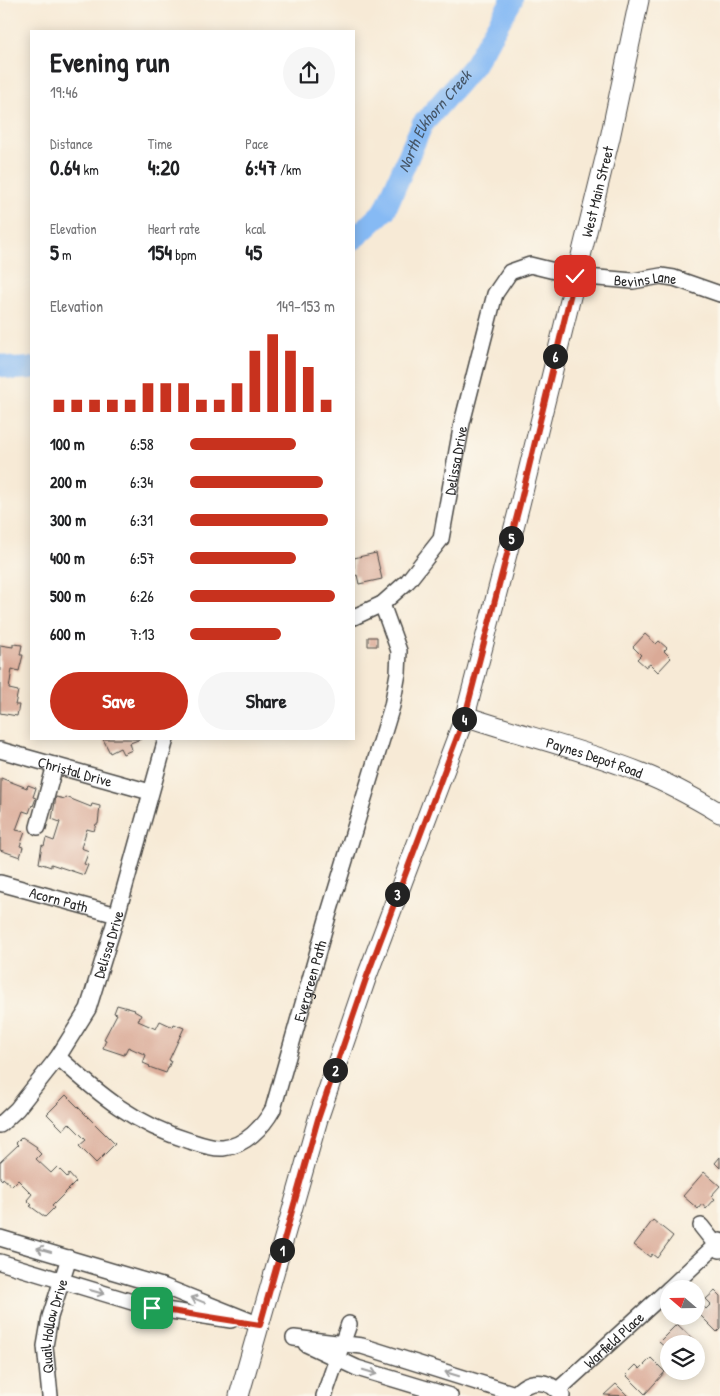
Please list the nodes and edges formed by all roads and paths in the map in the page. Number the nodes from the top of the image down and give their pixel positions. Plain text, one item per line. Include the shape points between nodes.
1 (639, 0) edge
2 (510, 272) joint
3 (575, 276) junction
4 (720, 294) edge
5 (382, 604) junction
6 (355, 617) edge
7 (465, 716) junction
8 (166, 740) edge
9 (0, 750) edge
10 (55, 765) junction
11 (150, 792) junction
12 (720, 813) edge
13 (38, 827) dead end
14 (0, 883) edge
15 (117, 915) junction
16 (58, 1058) junction
17 (0, 1125) edge
18 (701, 1226) dead end
19 (0, 1238) edge
20 (719, 1245) edge
21 (69, 1258) junction
22 (0, 1262) edge
23 (679, 1280) edge
24 (63, 1282) junction
25 (660, 1298) edge
26 (349, 1324) dead end
27 (260, 1325) junction
28 (339, 1351) junction
29 (560, 1393) edge
30 (515, 1395) edge
31 (50, 1396) edge
32 (239, 1396) edge
33 (324, 1396) edge
34 (450, 1396) edge

1 - 3 main road, West Main Street via 628,62
2 - 3 street, Bevins Lane via 530,265
2 - 5 street, Delissa Drive via 495,294 462,423 441,539 408,582
3 - 4 street, Bevins Lane via 633,281 661,276
3 - 7 main road, West Main Street
5 - 6 street, Delissa Drive
5 - 16 street, Evergreen Path via 399,651 392,706 273,1109 263,1126 246,1140 224,1148 163,1133 127,1114
7 - 12 main road, Paynes Depot Road via 643,773
7 - 27 main road, West Main Street via 367,976 318,1119
8 - 11 street, Delissa Drive
9 - 10 street, Christal Drive
10 - 11 street, Christal Drive
10 - 13 street
11 - 15 street, Delissa Drive
14 - 15 street, Acorn Path
15 - 16 street, Delissa Drive via 88,1009
16 - 17 street, Delissa Drive
18 - 20 street
21 -> 19 street
20 - 23 street, Warfield Place
21 - 24 street, Quail Hollow Drive
27 -> 21 street via 165,1287
22 - 24 street
24 -> 27 street via 152,1308
24 - 31 street, Quail Hollow Drive via 50,1317 44,1346
25 - 29 street, Warfield Place
26 - 28 street
27 - 32 main road, West Main Street
30 -> 28 street via 362,1346
28 - 33 street
28 -> 34 street via 357,1368
29 - 30 street via 544,1382 535,1382

